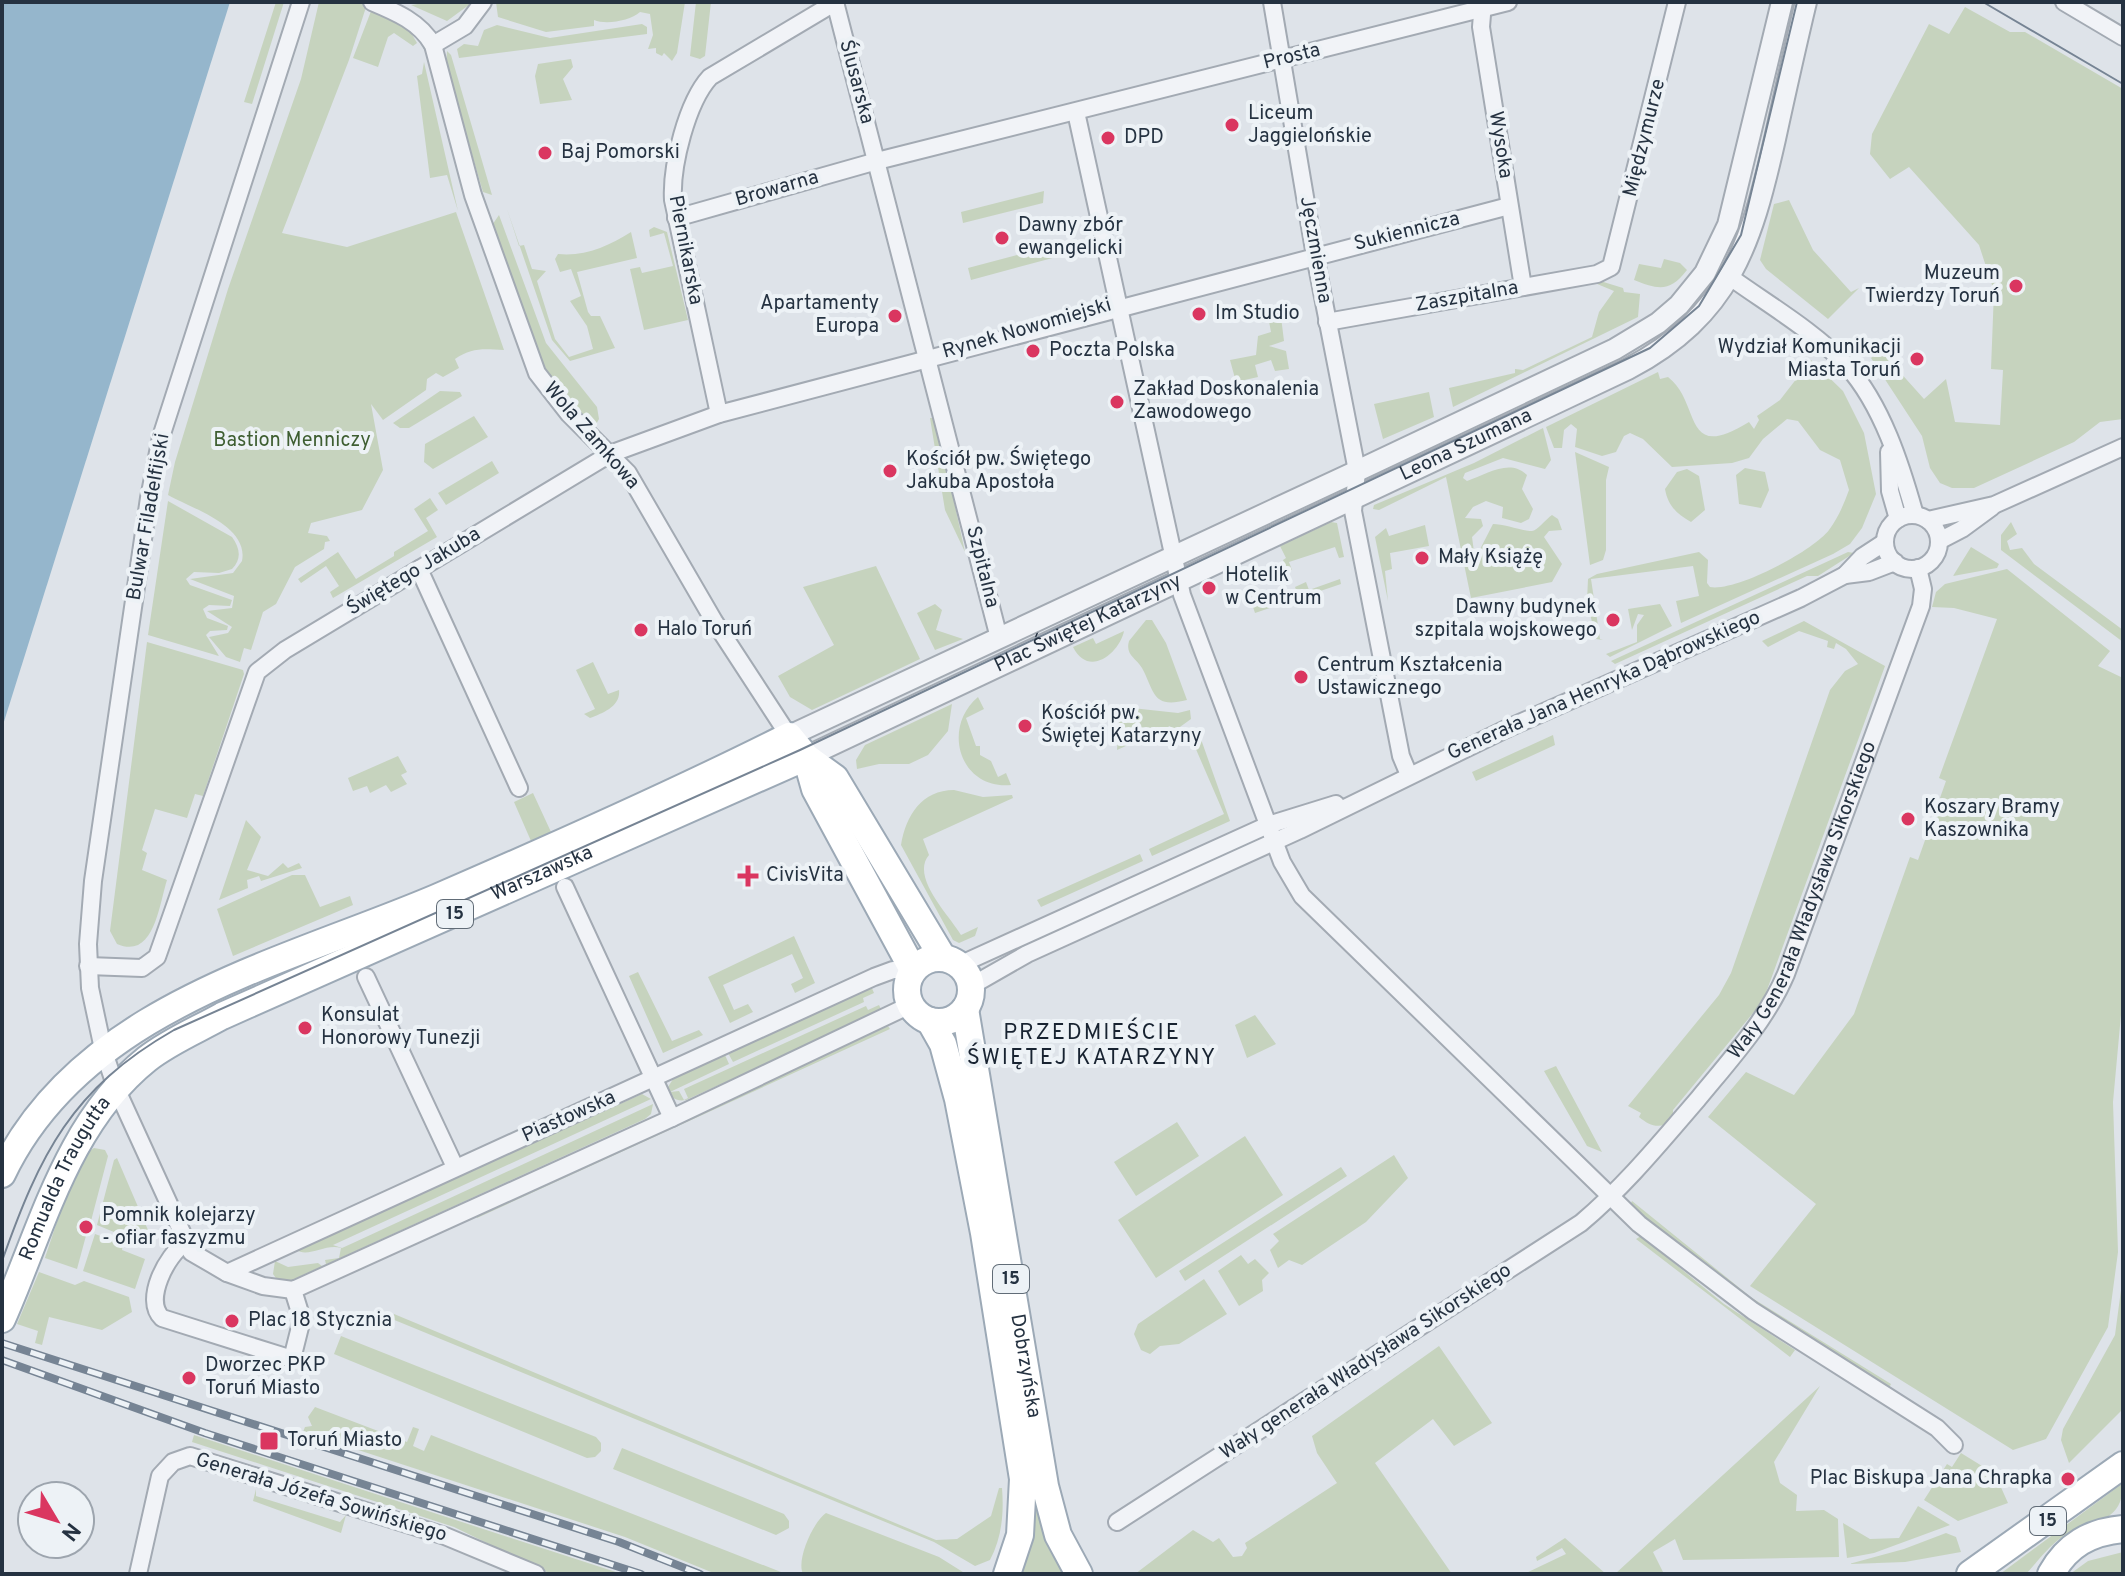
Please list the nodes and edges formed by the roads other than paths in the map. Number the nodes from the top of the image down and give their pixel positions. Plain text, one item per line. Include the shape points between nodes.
1 (301, 2) edge
2 (372, 2) edge
3 (483, 2) edge
4 (836, 2) edge
5 (1272, 2) edge
6 (1508, 2) edge
7 (1677, 2) edge
8 (1782, 2) edge
9 (1806, 2) edge
10 (2064, 2) edge
11 (1483, 5) edge
12 (2123, 37) edge
13 (433, 45) junction
14 (1283, 60) junction
15 (1076, 112) junction
16 (877, 161) junction
17 (1509, 206) junction
18 (676, 218) junction
19 (1315, 256) junction
20 (1607, 271) joint
21 (1730, 277) junction
22 (1523, 287) junction
23 (1119, 307) junction
24 (1327, 322) junction
25 (929, 356) junction
26 (719, 414) junction
27 (1888, 442) junction
28 (2123, 447) edge
29 (610, 454) junction
30 (1357, 471) junction
31 (1353, 497) junction
32 (1994, 505) junction
33 (1922, 518) junction
34 (1898, 519) junction
35 (1939, 541) junction
36 (1885, 542) junction
37 (1175, 557) junction
38 (1895, 562) junction
39 (1918, 568) junction
40 (419, 569) junction
41 (1845, 575) junction
42 (1179, 581) junction
43 (999, 638) junction
44 (789, 736) junction
45 (836, 742) junction
46 (806, 757) junction
47 (1409, 775) junction
48 (835, 778) junction
49 (519, 788) dead end
50 (1271, 833) junction
51 (565, 887) dead end
52 (88, 966) junction
53 (913, 970) junction
54 (366, 977) dead end
55 (960, 979) junction
56 (920, 1013) junction
57 (103, 1049) junction
58 (654, 1079) junction
59 (116, 1088) junction
60 (672, 1118) junction
61 (455, 1167) junction
62 (2, 1174) edge
63 (1611, 1197) junction
64 (185, 1243) junction
65 (227, 1273) junction
66 (293, 1290) junction
67 (2, 1319) edge
68 (1954, 1445) dead end
69 (2123, 1465) edge
70 (1117, 1522) dead end
71 (2122, 1528) edge
72 (138, 1574) edge
73 (536, 1574) edge
74 (1007, 1574) edge
75 (1079, 1574) edge
76 (1970, 1574) edge
77 (2051, 1574) edge

1 - 52 street, Bulwar Filadelfijski via 161,437 104,801
2 - 13 street via 407,18
3 - 13 street via 465,26
4 - 16 street, Ślusarska
4 - 18 street, Piernikarska via 710,77 697,92 674,178
5 - 14 street, Jęczmienna
6 - 11 street, Prosta
7 - 20 street, Międzymurze via 1614,262
8 - 30 street, Leona Szumana via 1723,238 1705,273 1679,305 1638,336
9 - 21 street via 1760,205
10 - 12 street
11 - 14 street, Prosta
11 - 17 street, Wysoka
13 - 29 street, Wola Zamkowa via 473,195 526,352 550,393
14 - 15 street, Prosta
14 - 19 street, Jęczmienna
15 - 16 street
15 - 23 street, Rynek Nowomiejski
16 - 18 street, Browarna
16 - 25 street, Rynek Nowomiejski
17 - 19 street, Sukiennicza
17 - 22 street, Wysoka
18 - 26 street, Piernikarska
19 - 23 street, Sukiennicza
19 - 24 street, Jęczmienna
20 - 22 street, Zaszpitalna
21 - 27 street via 1846,365 1871,398
21 - 31 street, Leona Szumana via 1683,334 1649,358
22 - 24 street, Zaszpitalna
23 - 25 street, Rynek Nowomiejski
23 - 37 street
24 - 30 street, Jęczmienna
25 - 26 street, Świętego Jakuba
25 - 43 street, Szpitalna
26 - 29 street, Świętego Jakuba
27 - 33 street
27 - 34 street via 1890,491
28 - 32 street
29 - 40 street, Świętego Jakuba
29 - 44 street, Wola Zamkowa via 642,496
30 - 31 street, Jęczmienna
30 - 37 street, Leona Szumana
31 - 42 street, Leona Szumana
31 - 47 street, Jęczmienna via 1401,756
32 - 33 street
32 - 35 street
33 - 34 street
33 - 35 street
34 - 36 street
35 - 39 street via 1933,558
36 - 38 street
36 - 41 street, Generała Jana Henryka Dąbrowskiego
37 - 42 street
37 - 43 street, Plac Świętej Katarzyny
38 - 39 street
38 - 41 street, Generała Jana Henryka Dąbrowskiego
39 - 63 street, Wały Generała Władysława Sikorskiego via 1921,606 1780,988 1717,1076
40 - 49 street
40 - 52 street, Świętego Jakuba via 257,672 157,957 148,967 132,970
41 - 47 street, Generała Jana Henryka Dąbrowskiego
42 - 45 street, Plac Świętej Katarzyny
42 - 50 street, Plac Świętej Katarzyny
43 - 44 street, Plac Świętej Katarzyny
44 - 46 main road, 15
44 - 57 main road, Warszawska / 15 via 438,897 271,963
45 - 46 street, Plac Świętej Katarzyny
45 - 48 street
46 - 48 main road, Dobrzyńska / 15
46 - 53 main road, 15 via 815,789
46 - 59 main road, Warszawska / 15 via 222,1016 159,1050
47 - 50 street, Generała Jana Henryka Dąbrowskiego
48 - 55 main road, Dobrzyńska / 15
50 - 55 street via 1027,954
50 - 63 street, Plac Świętej Katarzyny via 1302,896
51 - 58 street
52 - 57 street, Bulwar Filadelfijski
53 - 55 main road via 932,959
53 - 56 main road, 15 via 907,989
53 - 58 street, Piastowska via 874,977
54 - 61 street
55 - 56 main road via 951,1020
55 - 75 main road, Dobrzyńska / 15 via 1045,1486 1058,1535
56 - 60 street
56 - 74 main road, Dobrzyńska / 15 via 943,1044 958,1099 1023,1479 1020,1535
57 - 59 street, Bulwar Filadelfijski
57 - 62 main road, 15 via 41,1110
58 - 60 street
58 - 61 street, Piastowska
59 - 64 street
59 - 67 main road, Romualda Traugutta / 15 via 73,1151
60 - 66 street
61 - 65 street, Piastowska
63 - 68 street, Plac Świętej Katarzyny via 1753,1311 1937,1428
63 - 70 street, Wały generała Władysława Sikorskiego via 1560,1237
64 - 65 street via 199,1258
64 - 66 street via 168,1257 154,1302 162,1318 292,1359 302,1319
65 - 66 street
69 - 76 main road, 15
71 - 77 main road, 15 via 2076,1543
72 - 73 street, Generała Józefa Sowińskiego via 160,1476 173,1462 190,1456 445,1536

